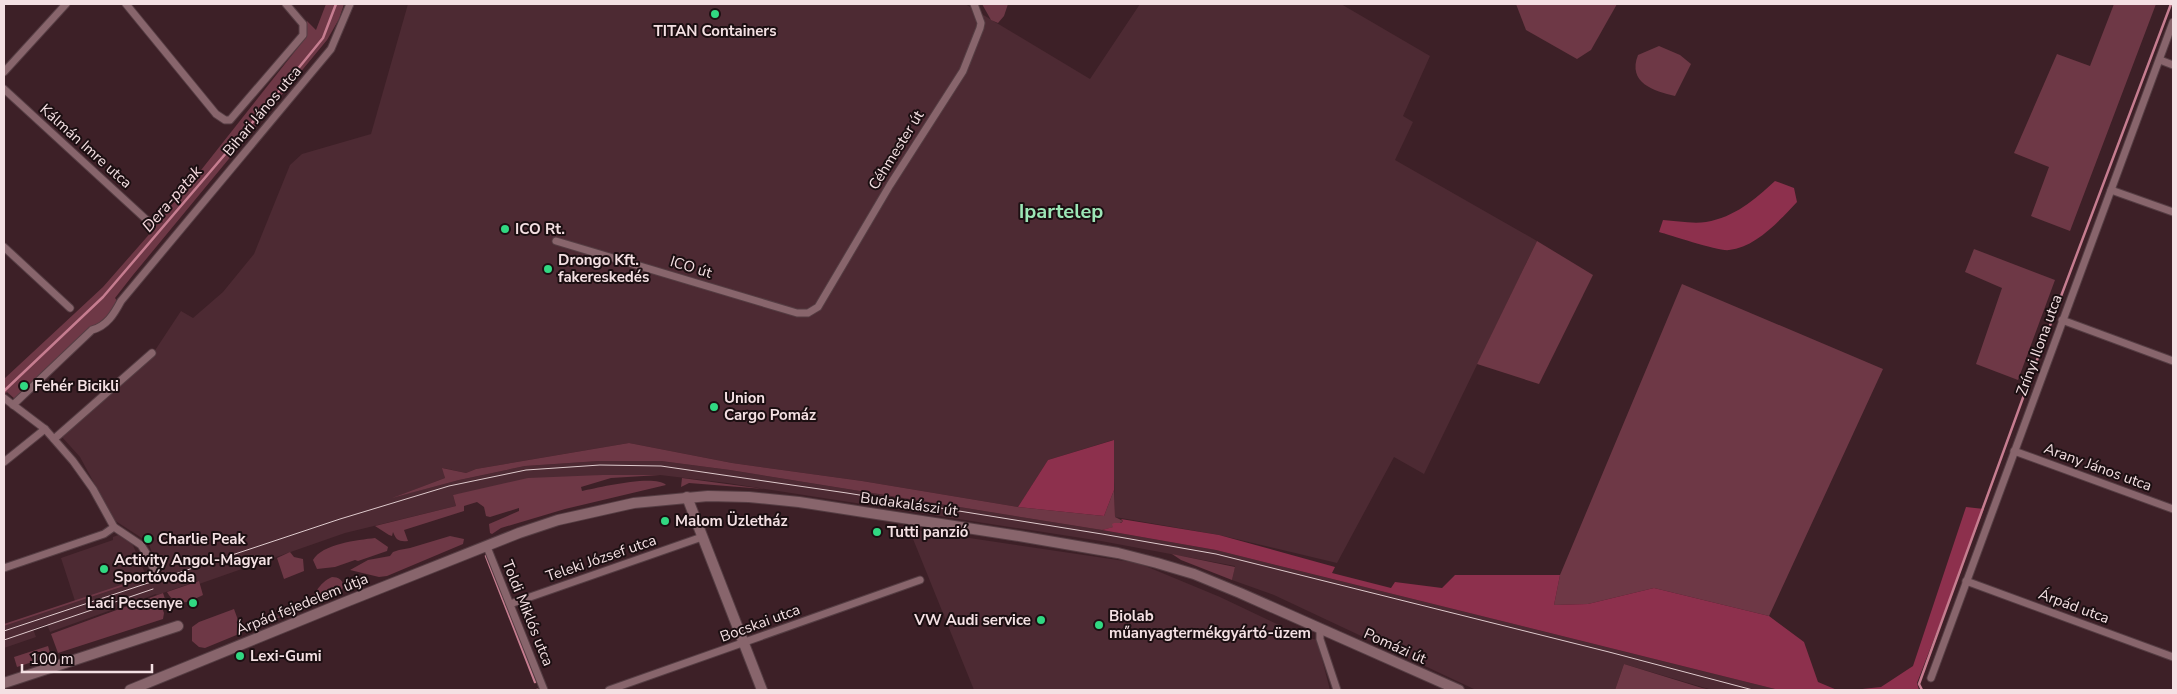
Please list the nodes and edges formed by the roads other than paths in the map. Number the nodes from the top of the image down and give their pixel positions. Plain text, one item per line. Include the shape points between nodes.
1 (66, 4) edge
2 (126, 4) edge
3 (286, 4) edge
4 (350, 4) edge
5 (974, 4) edge
6 (2173, 22) edge
7 (2160, 60) junction
8 (2173, 65) edge
9 (4, 72) edge
10 (4, 89) edge
11 (2111, 190) junction
12 (2173, 212) edge
13 (150, 223) dead end
14 (556, 241) dead end
15 (4, 247) edge
16 (818, 307) joint
17 (70, 308) dead end
18 (2062, 320) junction
19 (152, 353) dead end
20 (2173, 361) edge
21 (4, 398) edge
22 (13, 405) junction
23 (45, 429) junction
24 (54, 439) junction
25 (2014, 451) junction
26 (4, 462) edge
27 (687, 497) junction
28 (2173, 509) edge
29 (114, 528) junction
30 (702, 537) junction
31 (487, 547) junction
32 (4, 568) edge
33 (156, 574) dead end
34 (920, 580) dead end
35 (1966, 581) junction
36 (510, 604) junction
37 (178, 626) dead end
38 (1320, 629) junction
39 (744, 643) junction
40 (2173, 657) edge
41 (1931, 678) dead end
42 (4, 683) edge
43 (130, 690) edge
44 (544, 690) edge
45 (609, 690) edge
46 (762, 690) edge
47 (1337, 690) edge
48 (1459, 690) edge

1 - 9 street
2 - 3 street via 216,114 230,120 303,35 303,24
4 - 22 street, Bihari János utca via 331,49 121,301 114,314 100,328 92,330
5 - 16 street, Céhmester út via 981,23 963,71 890,185
6 - 7 street, Zrínyi Ilona utca
7 - 8 street
7 - 11 street, Zrínyi Ilona utca
10 - 13 street, Kálmán Imre utca
11 - 12 street
11 - 18 street, Zrínyi Ilona utca
14 - 16 street, ICO út via 797,313
15 - 17 street
18 - 20 street
18 - 25 street, Zrínyi Ilona utca
19 - 24 street
21 - 22 street
22 - 23 street
23 - 24 street
23 - 26 street
24 - 29 street via 93,489
25 - 28 street, Arany János utca
25 - 35 street, Zrínyi Ilona utca
27 - 30 main road
27 - 31 main road, Budakalászi út via 634,503 576,515
27 - 38 main road, Budakalászi út via 749,497 799,502 1118,553 1194,574
29 - 32 street
29 - 33 street via 141,545
30 - 36 street, Teleki József utca
30 - 39 main road
31 - 36 street, Toldi Miklós utca
31 - 43 main road, Árpád fejedelem útja
34 - 39 street, Bocskai utca
35 - 40 street, Árpád utca
35 - 41 street, Zrínyi Ilona utca
36 - 44 street, Toldi Miklós utca
37 - 42 main road
38 - 47 street via 1320,639
38 - 48 main road, Pomázi út
39 - 45 street, Bocskai utca
39 - 46 main road

